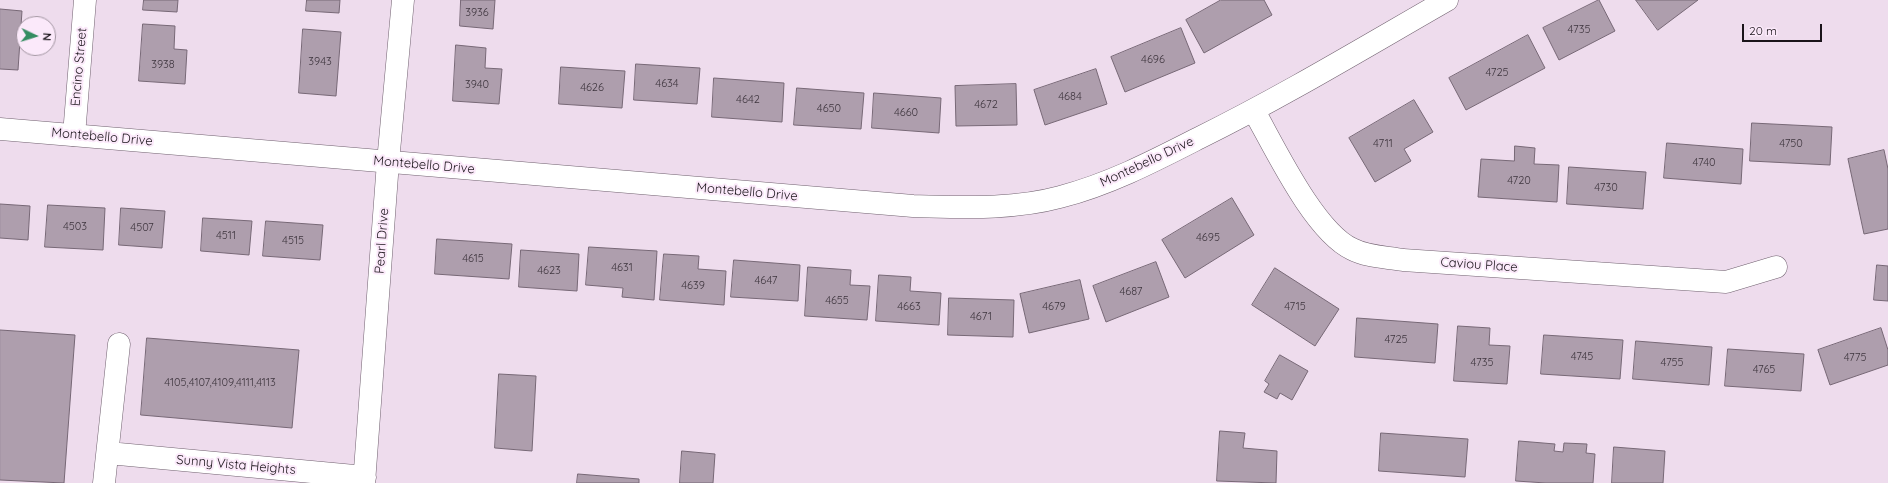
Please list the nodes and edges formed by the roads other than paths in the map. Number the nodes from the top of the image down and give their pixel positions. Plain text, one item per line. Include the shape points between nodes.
1 (85, 0) edge
2 (403, 0) edge
3 (1448, 0) edge
4 (1254, 111) junction
5 (0, 129) edge
6 (74, 135) junction
7 (388, 162) junction
8 (1776, 267) dead end
9 (119, 344) dead end
10 (108, 453) junction
11 (364, 480) edge
12 (104, 483) edge

1 - 6 street, Encino Street
2 - 7 street, Pearl Drive
3 - 4 street, Montebello Drive
4 - 7 street, Montebello Drive via 1134,171 1095,186 1026,204 991,207 913,206
4 - 8 street, Caviou Place via 1313,212 1334,237 1352,249 1370,255 1403,260 1726,282
5 - 6 street, Montebello Drive
6 - 7 street, Montebello Drive
7 - 11 street, Pearl Drive
9 - 10 street
10 - 11 street, Sunny Vista Heights
10 - 12 street

